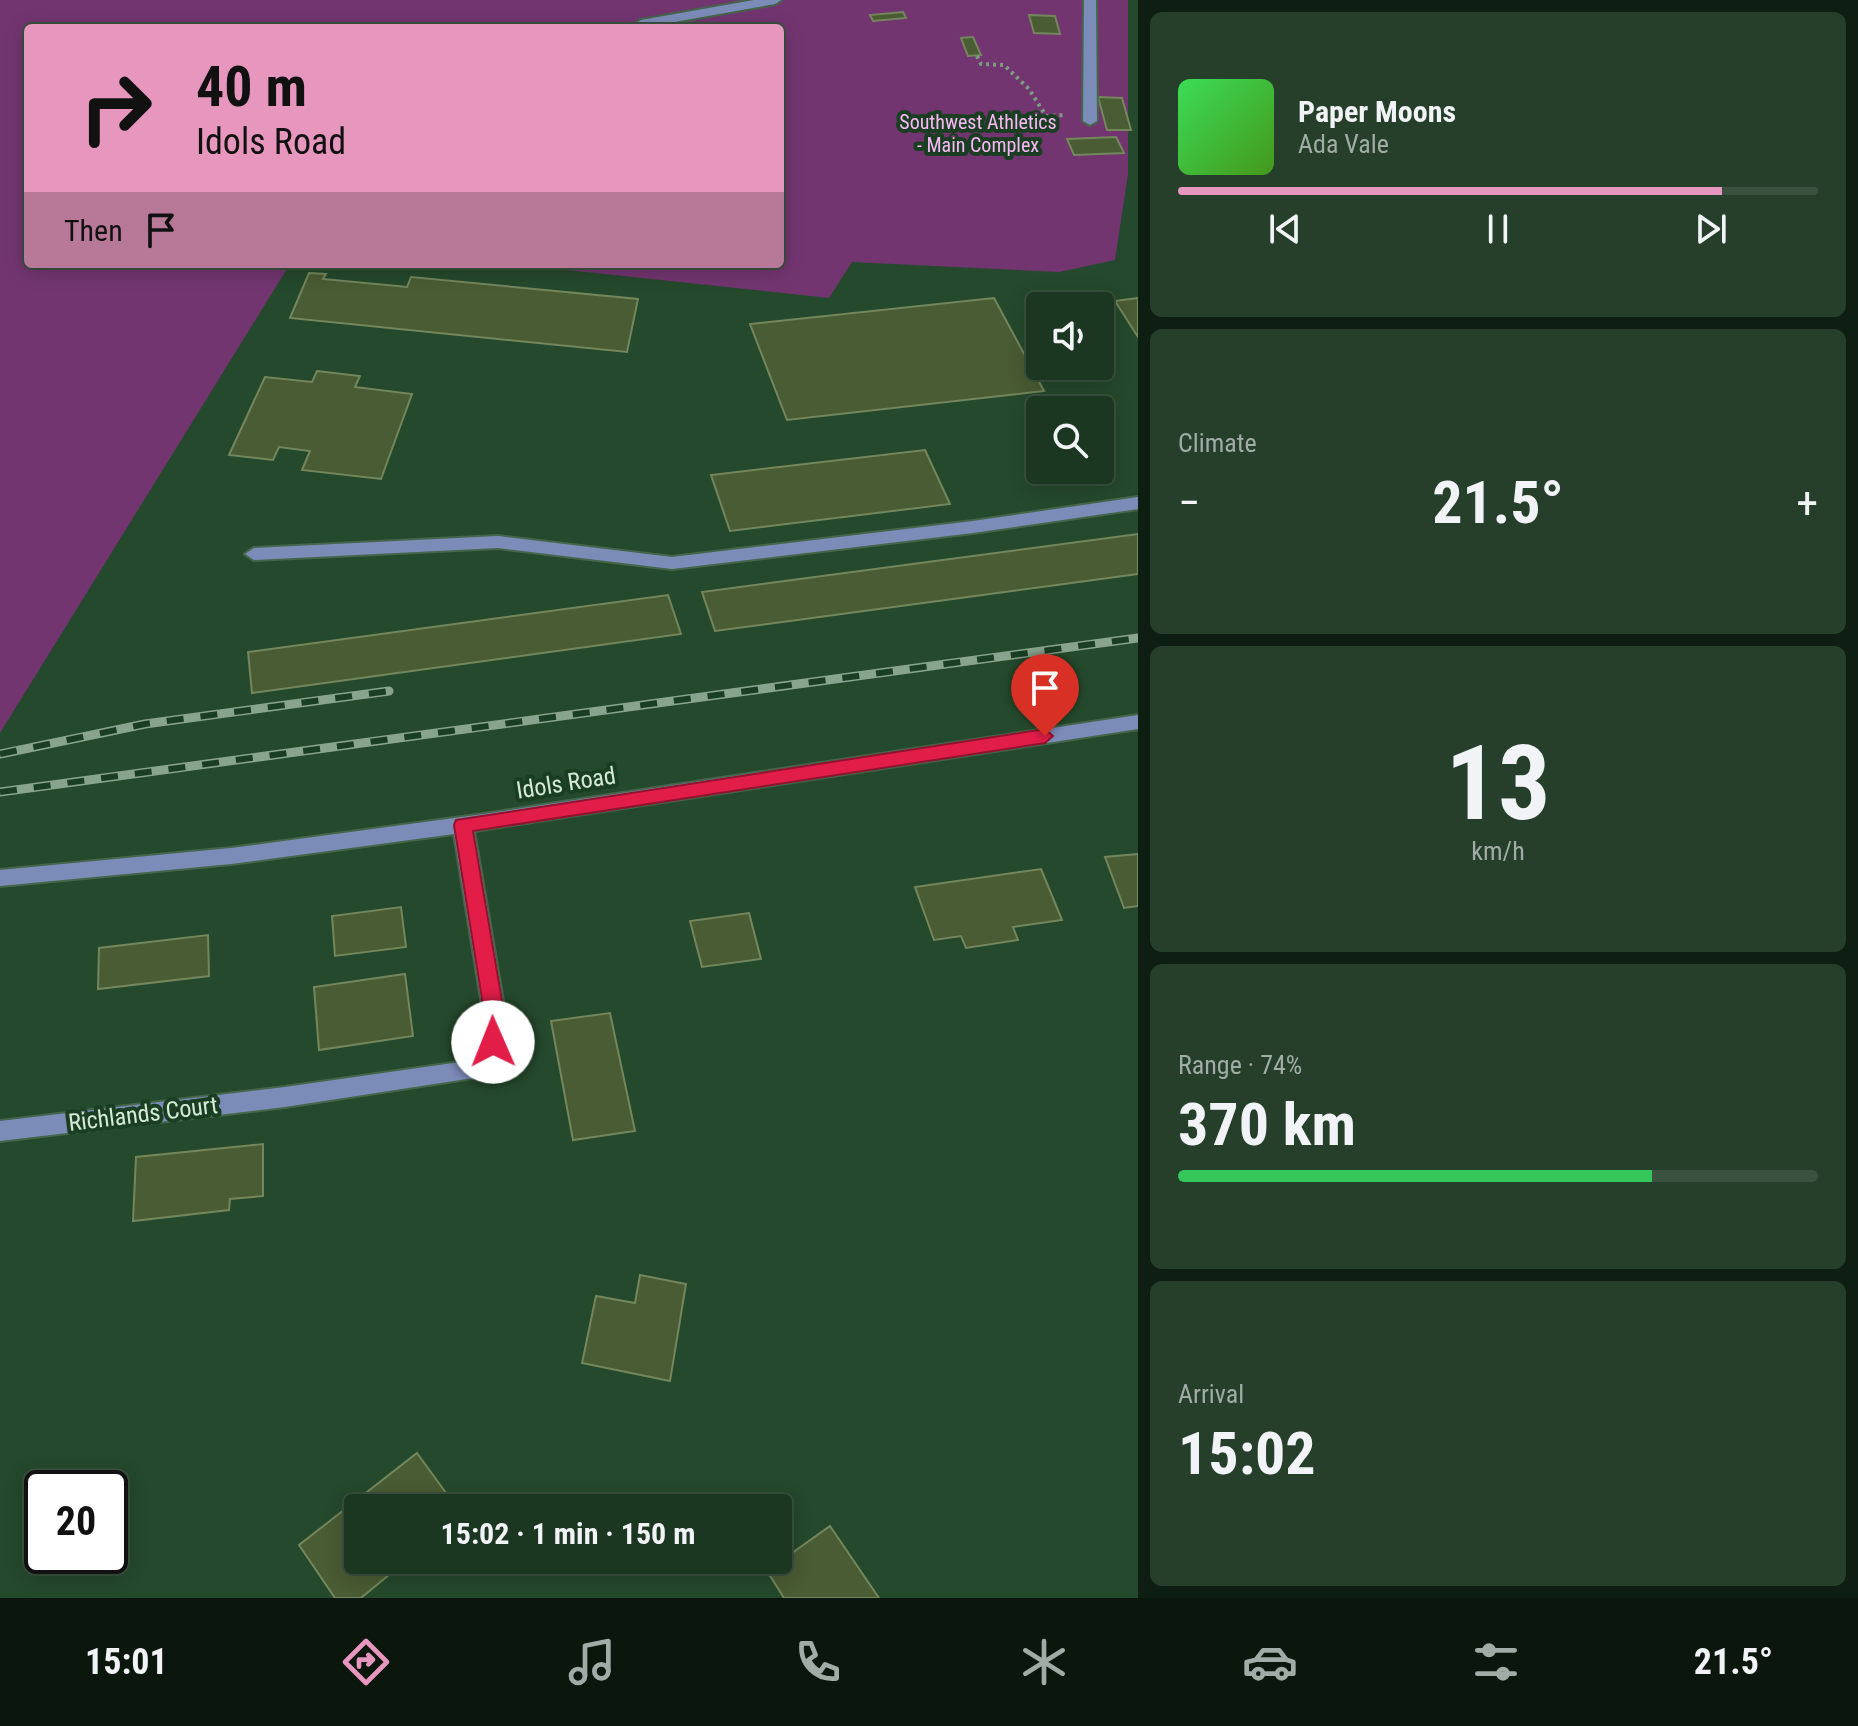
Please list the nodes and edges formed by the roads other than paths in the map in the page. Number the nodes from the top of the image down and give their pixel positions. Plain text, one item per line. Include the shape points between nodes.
1 (775, 0) edge
2 (1090, 0) edge
3 (641, 24) dead end
4 (1090, 118) road end
5 (1138, 503) edge
6 (254, 554) dead end
7 (1138, 722) edge
8 (463, 825) junction
9 (0, 878) edge
10 (0, 1131) edge

1 - 3 street
2 - 4 street
5 - 6 street via 672,563 498,542
7 - 8 street, Idols Road
8 - 9 street, Idols Road via 231,856
8 - 10 street, Richlands Court via 497,1030 481,1059 465,1071

